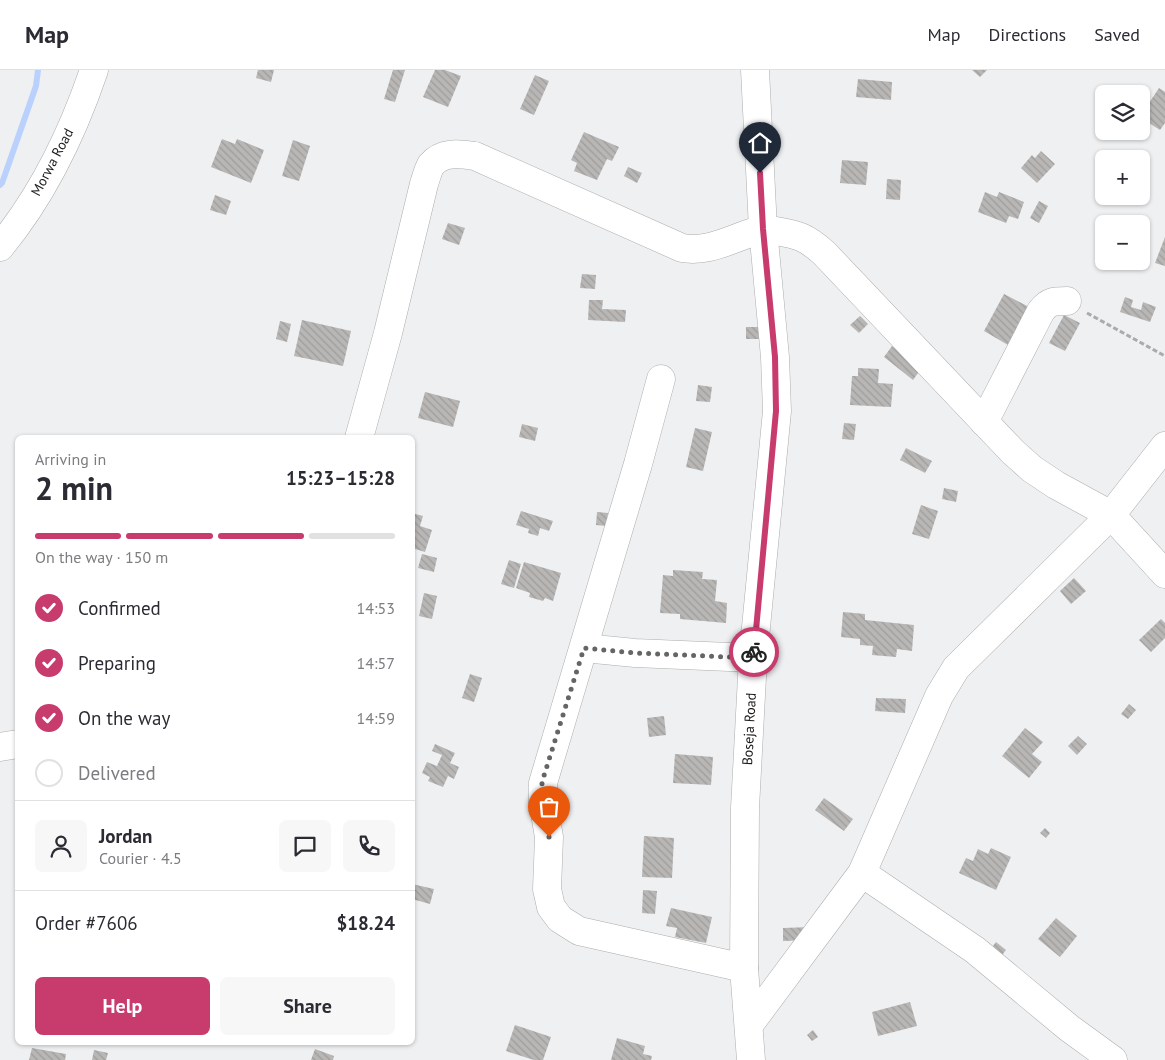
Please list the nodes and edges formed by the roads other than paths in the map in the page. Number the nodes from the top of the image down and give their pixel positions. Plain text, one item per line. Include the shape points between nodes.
1 (94, 70) edge
2 (755, 70) edge
3 (763, 229) junction
4 (0, 247) edge
5 (1067, 302) road end
6 (661, 379) dead end
7 (984, 422) junction
8 (360, 435) edge
9 (1165, 446) edge
10 (1111, 515) junction
11 (1165, 574) edge
12 (584, 648) junction
13 (753, 658) junction
14 (15, 744) edge
15 (0, 747) edge
16 (862, 872) junction
17 (744, 968) junction
18 (749, 1025) junction
19 (751, 1060) edge
20 (1113, 1060) edge

1 - 4 street, Morwa Road via 49,172
2 - 3 street, Boseja Road
3 - 7 street via 799,235 812,242
3 - 8 street via 706,248 682,248 475,156 456,153 441,157 431,166 424,184
3 - 13 street, Boseja Road via 775,357 776,411
5 - 7 street via 1052,301 1041,311
6 - 12 street
7 - 10 street via 1032,469
9 - 10 street
10 - 11 street
10 - 16 street via 956,668 940,696
12 - 13 street
12 - 17 street via 542,782 542,802 549,837 547,889 551,907 560,919 579,931
13 - 17 street, Boseja Road via 745,808
14 - 15 street
16 - 18 street
16 - 20 street via 975,950
17 - 18 street, Boseja Road
18 - 19 street, Boseja Road

